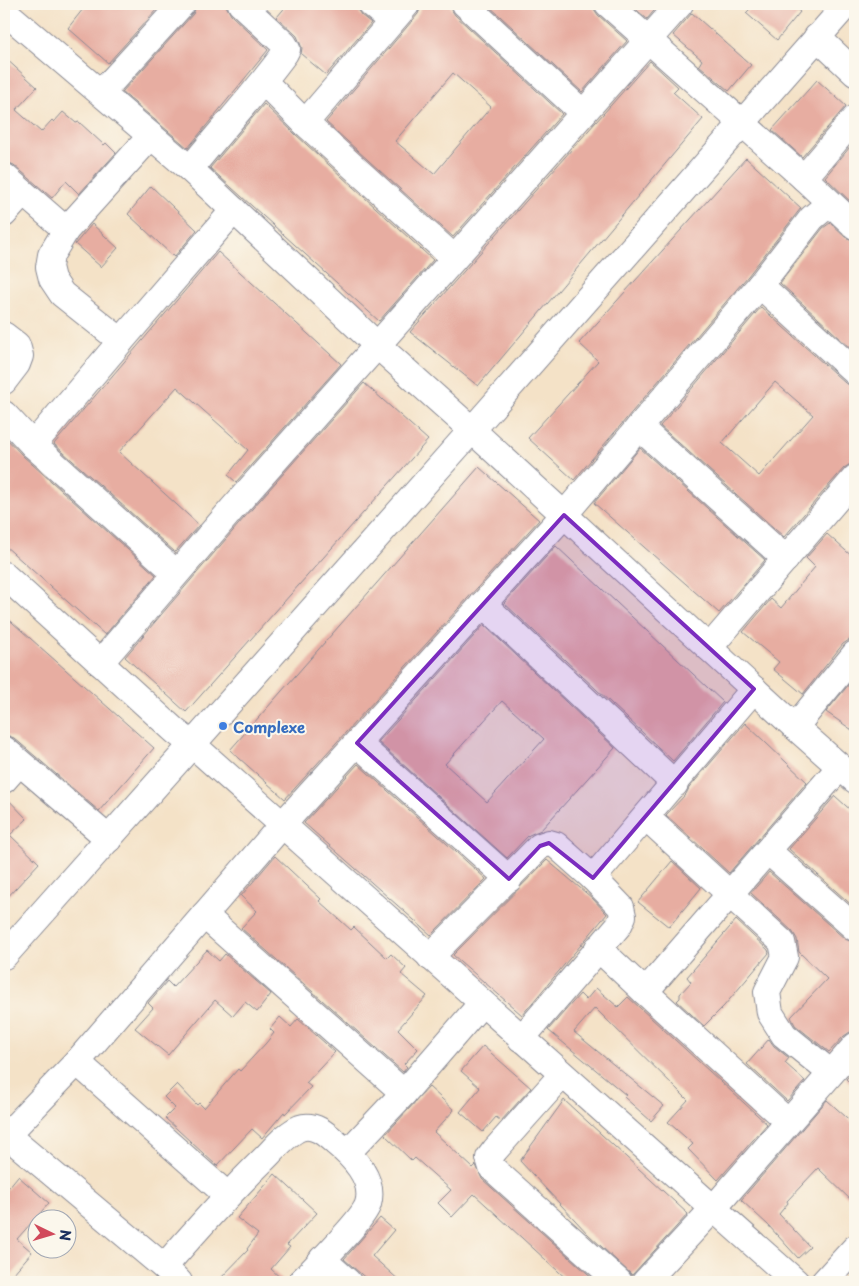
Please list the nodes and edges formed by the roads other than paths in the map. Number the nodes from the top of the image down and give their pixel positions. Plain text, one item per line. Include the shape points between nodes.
1 (182, 4) edge
2 (241, 4) edge
3 (372, 4) edge
4 (464, 4) edge
5 (608, 4) edge
6 (680, 4) edge
7 (847, 4) edge
8 (4, 10) edge
9 (399, 12) edge
10 (817, 37) junction
11 (648, 40) junction
12 (855, 73) edge
13 (264, 82) junction
14 (101, 93) junction
15 (583, 113) junction
16 (855, 118) edge
17 (741, 122) junction
18 (305, 123) junction
19 (151, 136) junction
20 (190, 169) junction
21 (4, 176) edge
22 (804, 178) junction
23 (23, 193) junction
24 (830, 203) junction
25 (234, 210) junction
26 (4, 214) edge
27 (855, 226) edge
28 (66, 230) junction
29 (454, 258) junction
30 (760, 285) junction
31 (4, 335) edge
32 (120, 341) junction
33 (377, 345) junction
34 (855, 372) edge
35 (4, 381) edge
36 (4, 414) edge
37 (639, 427) junction
38 (472, 430) junction
39 (33, 445) junction
40 (855, 478) edge
41 (564, 514) junction
42 (786, 559) junction
43 (176, 573) junction
44 (4, 575) edge
45 (483, 604) junction
46 (709, 648) junction
47 (855, 654) edge
48 (100, 663) junction
49 (754, 689) junction
50 (795, 727) junction
51 (357, 743) junction
52 (193, 745) junction
53 (9, 764) edge
54 (848, 773) edge
55 (675, 784) junction
56 (646, 817) junction
57 (282, 825) junction
58 (109, 839) junction
59 (768, 851) junction
60 (593, 878) junction
61 (509, 879) junction
62 (729, 895) junction
63 (204, 915) junction
64 (855, 928) edge
65 (598, 948) junction
66 (4, 956) edge
67 (430, 958) junction
68 (645, 992) junction
69 (482, 1004) junction
70 (521, 1038) junction
71 (855, 1046) edge
72 (77, 1062) junction
73 (831, 1073) junction
74 (562, 1075) junction
75 (404, 1093) junction
76 (788, 1122) junction
77 (4, 1135) edge
78 (348, 1152) junction
79 (227, 1195) junction
80 (713, 1209) junction
81 (855, 1248) edge
82 (322, 1259) junction
83 (171, 1274) edge
84 (301, 1282) edge
85 (348, 1282) edge
86 (619, 1282) edge
87 (645, 1282) edge
88 (796, 1282) edge
89 (824, 1282) edge

1 - 14 street
2 - 13 street via 287,48
3 - 9 street
4 - 15 street
5 - 11 street
6 - 11 street
7 - 10 street
8 - 14 street
9 - 18 street
10 - 12 street
10 - 17 street
11 - 15 street
11 - 17 street
13 - 18 street
13 - 20 street
14 - 19 street
15 - 29 street
16 - 22 street
17 - 22 street
17 - 38 street
18 - 29 street
19 - 20 street
19 - 28 street
20 - 25 street
21 - 23 street
22 - 24 street
23 - 26 street
23 - 28 street
24 - 27 street
24 - 30 street via 812,218
25 - 32 street
25 - 33 street
28 - 32 street via 50,255 52,279 62,294
29 - 33 street
30 - 34 street
30 - 37 street
31 - 35 street via 16,345 20,356
32 - 39 street
33 - 38 street
33 - 43 street
36 - 39 street
37 - 41 street
37 - 42 street
38 - 41 street
38 - 52 street
39 - 43 street
40 - 42 street
41 - 45 street
41 - 46 street
42 - 46 street
43 - 48 street
44 - 48 street
45 - 51 street
45 - 55 street
46 - 49 street
47 - 50 street
48 - 52 street
49 - 50 street
49 - 55 street
50 - 54 street
51 - 57 street
51 - 61 street
52 - 57 street
52 - 58 street
53 - 58 street
54 - 59 street
55 - 56 street
56 - 60 street
56 - 62 street
57 - 63 street
57 - 67 street
58 - 66 street
59 - 62 street
59 - 64 street
60 - 61 street via 549,842 540,846
60 - 65 street via 621,907 623,916
61 - 67 street
62 - 68 street
62 - 73 street via 782,942 785,956 767,992 770,1013 784,1035
63 - 72 street
63 - 75 street
65 - 68 street
65 - 70 street
67 - 69 street
68 - 76 street
69 - 70 street
69 - 75 street
70 - 74 street
71 - 73 street
72 - 77 street
72 - 79 street
73 - 76 street
74 - 80 street
74 - 86 street via 489,1158 492,1168
75 - 78 street
76 - 80 street
77 - 83 street
78 - 79 street via 314,1127 300,1128 286,1137
78 - 82 street via 368,1186 368,1204
79 - 83 street
80 - 87 street
80 - 88 street
81 - 89 street
82 - 84 street
82 - 85 street

